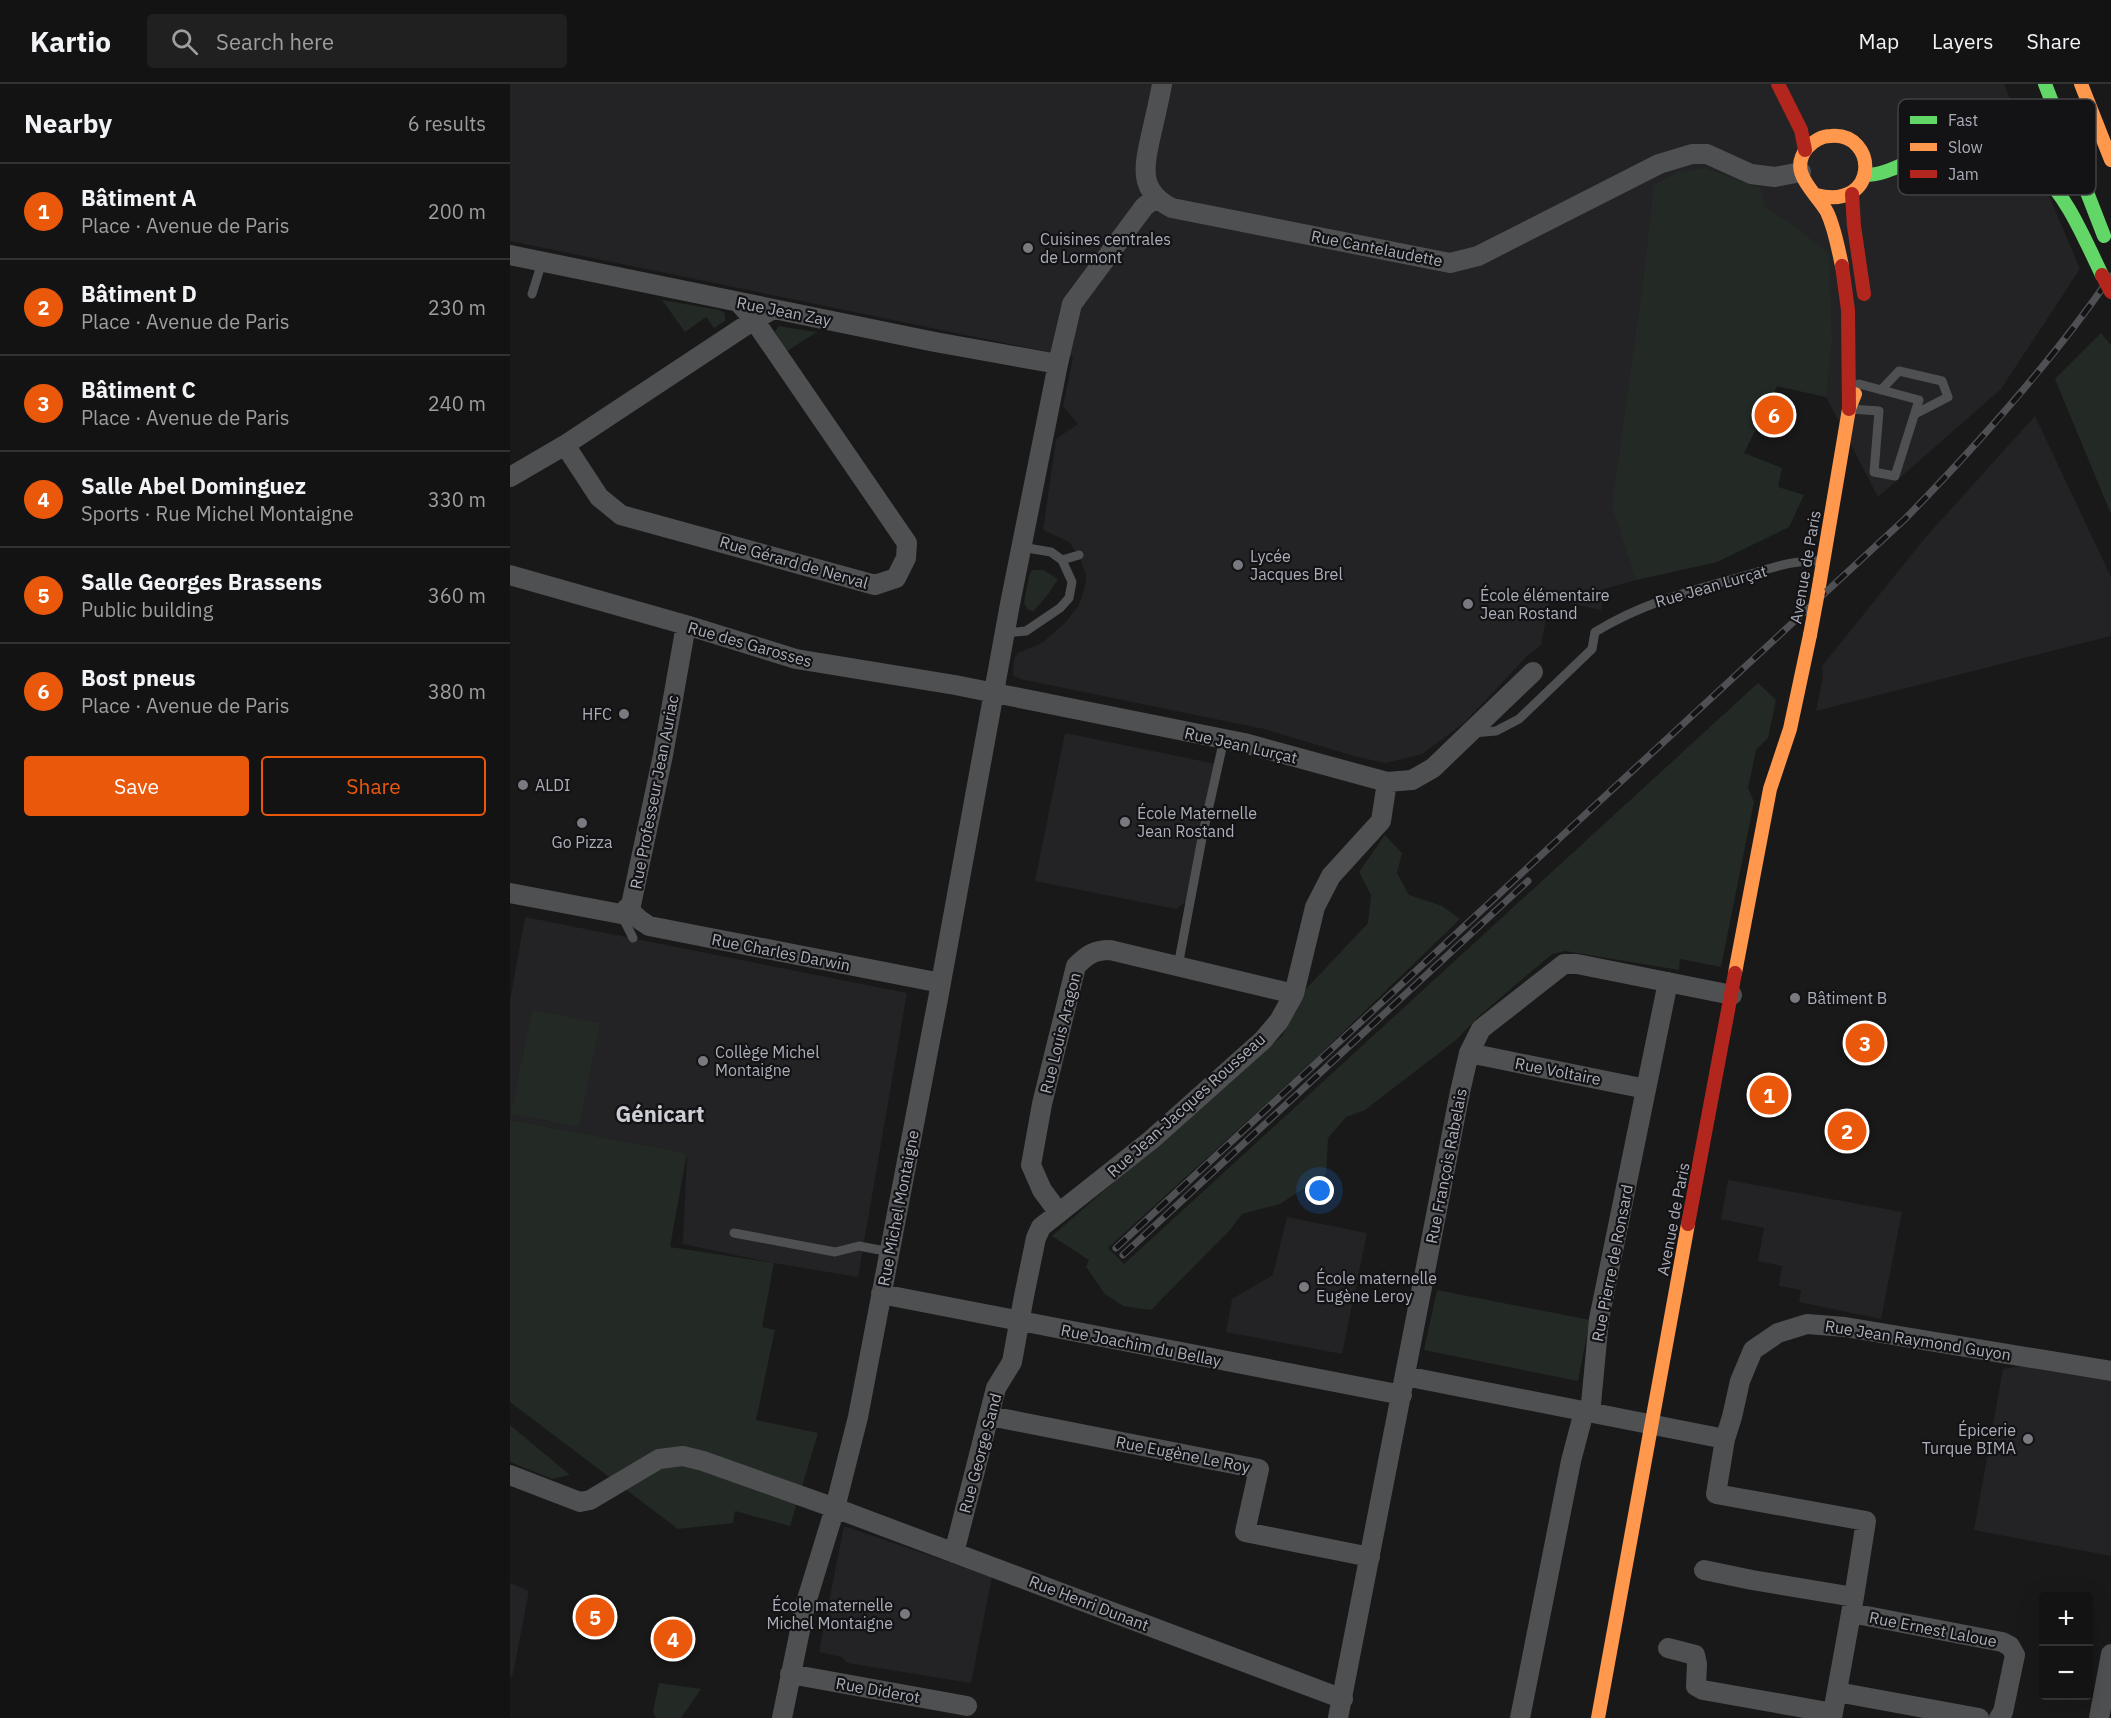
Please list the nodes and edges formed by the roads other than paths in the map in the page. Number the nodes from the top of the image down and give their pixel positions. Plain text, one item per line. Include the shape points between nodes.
1 (1162, 84) edge
2 (1778, 84) edge
3 (1791, 84) edge
4 (2045, 84) edge
5 (2081, 84) edge
6 (2051, 99) edge
7 (2087, 99) edge
8 (2096, 122) edge
9 (1827, 135) junction
10 (1806, 150) junction
11 (2111, 160) edge
12 (1898, 166) edge
13 (1801, 172) junction
14 (1865, 175) junction
15 (1852, 194) junction
16 (1815, 195) junction
17 (2060, 195) edge
18 (2088, 195) edge
19 (1156, 197) junction
20 (2107, 244) dead end
21 (510, 255) edge
22 (542, 262) junction
23 (2111, 292) edge
24 (532, 294) dead end
25 (740, 303) junction
26 (1865, 308) dead end
27 (773, 309) junction
28 (754, 320) junction
29 (1862, 355) dead end
30 (1058, 364) junction
31 (1859, 384) junction
32 (1881, 390) junction
33 (1849, 409) junction
34 (1915, 414) junction
35 (565, 445) junction
36 (510, 477) edge
37 (1021, 547) junction
38 (1079, 555) dead end
39 (1062, 560) junction
40 (1823, 562) junction
41 (510, 575) edge
42 (686, 625) junction
43 (1005, 633) junction
44 (1533, 672) dead end
45 (995, 694) junction
46 (1790, 729) junction
47 (1470, 733) junction
48 (1224, 739) junction
49 (1387, 782) junction
50 (510, 893) edge
51 (624, 911) junction
52 (633, 938) dead end
53 (1754, 948) dead end
54 (1178, 966) junction
55 (1668, 982) junction
56 (941, 983) junction
57 (1294, 994) junction
58 (1741, 994) junction
59 (1469, 1053) junction
60 (1646, 1089) junction
61 (1059, 1213) junction
62 (734, 1233) dead end
63 (890, 1252) junction
64 (881, 1294) junction
65 (1020, 1321) junction
66 (2111, 1371) edge
67 (1405, 1376) junction
68 (1402, 1395) junction
69 (1586, 1412) junction
70 (990, 1416) junction
71 (1661, 1420) junction
72 (1725, 1439) junction
73 (510, 1474) edge
74 (835, 1508) junction
75 (954, 1552) junction
76 (1370, 1557) junction
77 (1704, 1569) dead end
78 (1852, 1605) junction
79 (1625, 1647) dead end
80 (1668, 1648) dead end
81 (2111, 1654) edge
82 (790, 1674) junction
83 (1837, 1692) junction
84 (967, 1706) dead end
85 (1341, 1708) edge
86 (1832, 1716) edge
87 (782, 1718) edge
88 (1520, 1718) edge
89 (1598, 1718) edge
90 (1979, 1718) edge
91 (2000, 1718) edge
92 (2099, 1718) edge

1 - 19 street via 1145,171
2 - 10 main road via 1798,123
3 - 9 main road via 1812,119
4 - 6 main road
5 - 7 main road
8 - 11 main road
9 - 10 main road
9 - 14 main road via 1853,141 1863,154
10 - 13 main road
12 - 14 main road, bridge via 1876,176
13 - 16 main road
13 - 19 street, Rue Cantelaudette via 1775,177 1751,174 1707,154 1692,154 1659,164 1478,256 1449,262 1172,208
14 - 15 main road
15 - 16 main road via 1834,200
15 - 26 main road
16 - 33 main road via 1828,214 1845,278
17 - 23 main road, bridge
18 - 20 main road
19 - 30 street via 1144,207 1072,304
21 - 22 street, Rue Jean Zay
22 - 24 lane
22 - 25 street, Rue Jean Zay
25 - 27 street, Rue Jean Zay
25 - 28 street, Rue Gérard de Nerval
27 - 28 street
27 - 30 street, Rue Jean Zay
28 - 35 street
28 - 35 street, Rue Gérard de Nerval via 907,543 906,558 896,578 875,585 621,515 599,497
29 - 31 main road
30 - 37 street
31 - 32 lane
31 - 33 main road
32 - 34 lane via 1919,400
32 - 34 lane via 1899,371 1942,381 1948,397
33 - 34 lane via 1879,411 1874,472 1895,476
33 - 40 main road, Avenue de Paris
35 - 36 street
37 - 39 lane via 1051,552
37 - 43 street
38 - 39 lane
39 - 43 lane via 1072,582 1069,598 1026,631
40 - 46 main road, Avenue de Paris, bridge
40 - 47 lane, Rue Jean Lurçat via 1793,562 1623,615 1595,632 1592,649 1519,719 1496,731
41 - 42 street, Rue des Garosses
42 - 45 street, Rue des Garosses via 796,659
42 - 51 street, Rue Professeur Jean Auriac via 631,905
43 - 45 street
44 - 47 street, Rue Jean Lurçat
45 - 48 street, Rue Jean Lurçat
45 - 56 street, Rue Michel Montaigne
46 - 53 main road, Avenue de Paris
46 - 58 main road, Avenue de Paris via 1770,789
47 - 49 street, Rue Jean Lurçat via 1433,768 1412,780
48 - 49 street, Rue Jean Lurçat
48 - 54 lane
49 - 57 street, Rue Jean-Jacques Rousseau via 1381,821 1331,876 1315,907
50 - 51 street
51 - 52 lane
51 - 56 street, Rue Charles Darwin via 649,926
54 - 57 street, Rue Louis Aragon
54 - 61 street, Rue Louis Aragon via 1110,950 1087,954 1076,966 1031,1165 1042,1190
55 - 58 street, Rue François Rabelais
55 - 59 street, Rue François Rabelais via 1564,964 1480,1029
55 - 60 street, Rue Pierre de Ronsard
56 - 63 street, Rue Michel Montaigne
57 - 61 street, Rue Jean-Jacques Rousseau via 1263,1040 1151,1140
58 - 71 main road, Avenue de Paris
59 - 60 street, Rue Voltaire
59 - 67 street, Rue François Rabelais
60 - 69 street, Rue Pierre de Ronsard via 1599,1319
61 - 65 street, Rue Jean-Jacques Rousseau via 1039,1232
62 - 63 lane via 836,1252 859,1246
63 - 64 street, Rue Michel Montaigne
64 - 65 street, Rue Joachim du Bellay
64 - 74 street, Rue Michel Montaigne via 858,1417
65 - 68 street, Rue Joachim du Bellay
65 - 70 street, Rue George Sand via 1012,1362 996,1388
66 - 72 street, Rue Jean Raymond Guyon via 1845,1326 1807,1324 1778,1333 1753,1350 1740,1381
67 - 68 street, Rue François Rabelais
67 - 69 street
68 - 76 street, Rue François Rabelais
69 - 71 street
69 - 88 street, Rue Pierre de Ronsard via 1571,1461
70 - 75 street, Rue George Sand
70 - 76 street, Rue Eugène Le Roy via 1258,1469 1245,1532
71 - 72 street
71 - 79 main road, Avenue de Paris
71 - 89 main road, Avenue de Paris
72 - 78 street, Rue Jean Raymond Guyon via 1716,1494 1866,1521
73 - 74 street, Rue Henri Dunant via 580,1502 590,1500 659,1459 683,1456
74 - 75 street, Rue Henri Dunant
74 - 82 street, Rue Michel Montaigne via 805,1606
75 - 85 street, Rue Henri Dunant
76 - 85 street, Rue François Rabelais
77 - 78 street via 1752,1581 1833,1593
78 - 83 street
78 - 91 street, Rue Ernest Laloue via 2010,1646 2015,1656
80 - 86 street via 1695,1656 1696,1686 1703,1690
81 - 92 street
82 - 84 street, Rue Diderot
82 - 87 street, Rue Michel Montaigne
83 - 86 street
83 - 90 street

